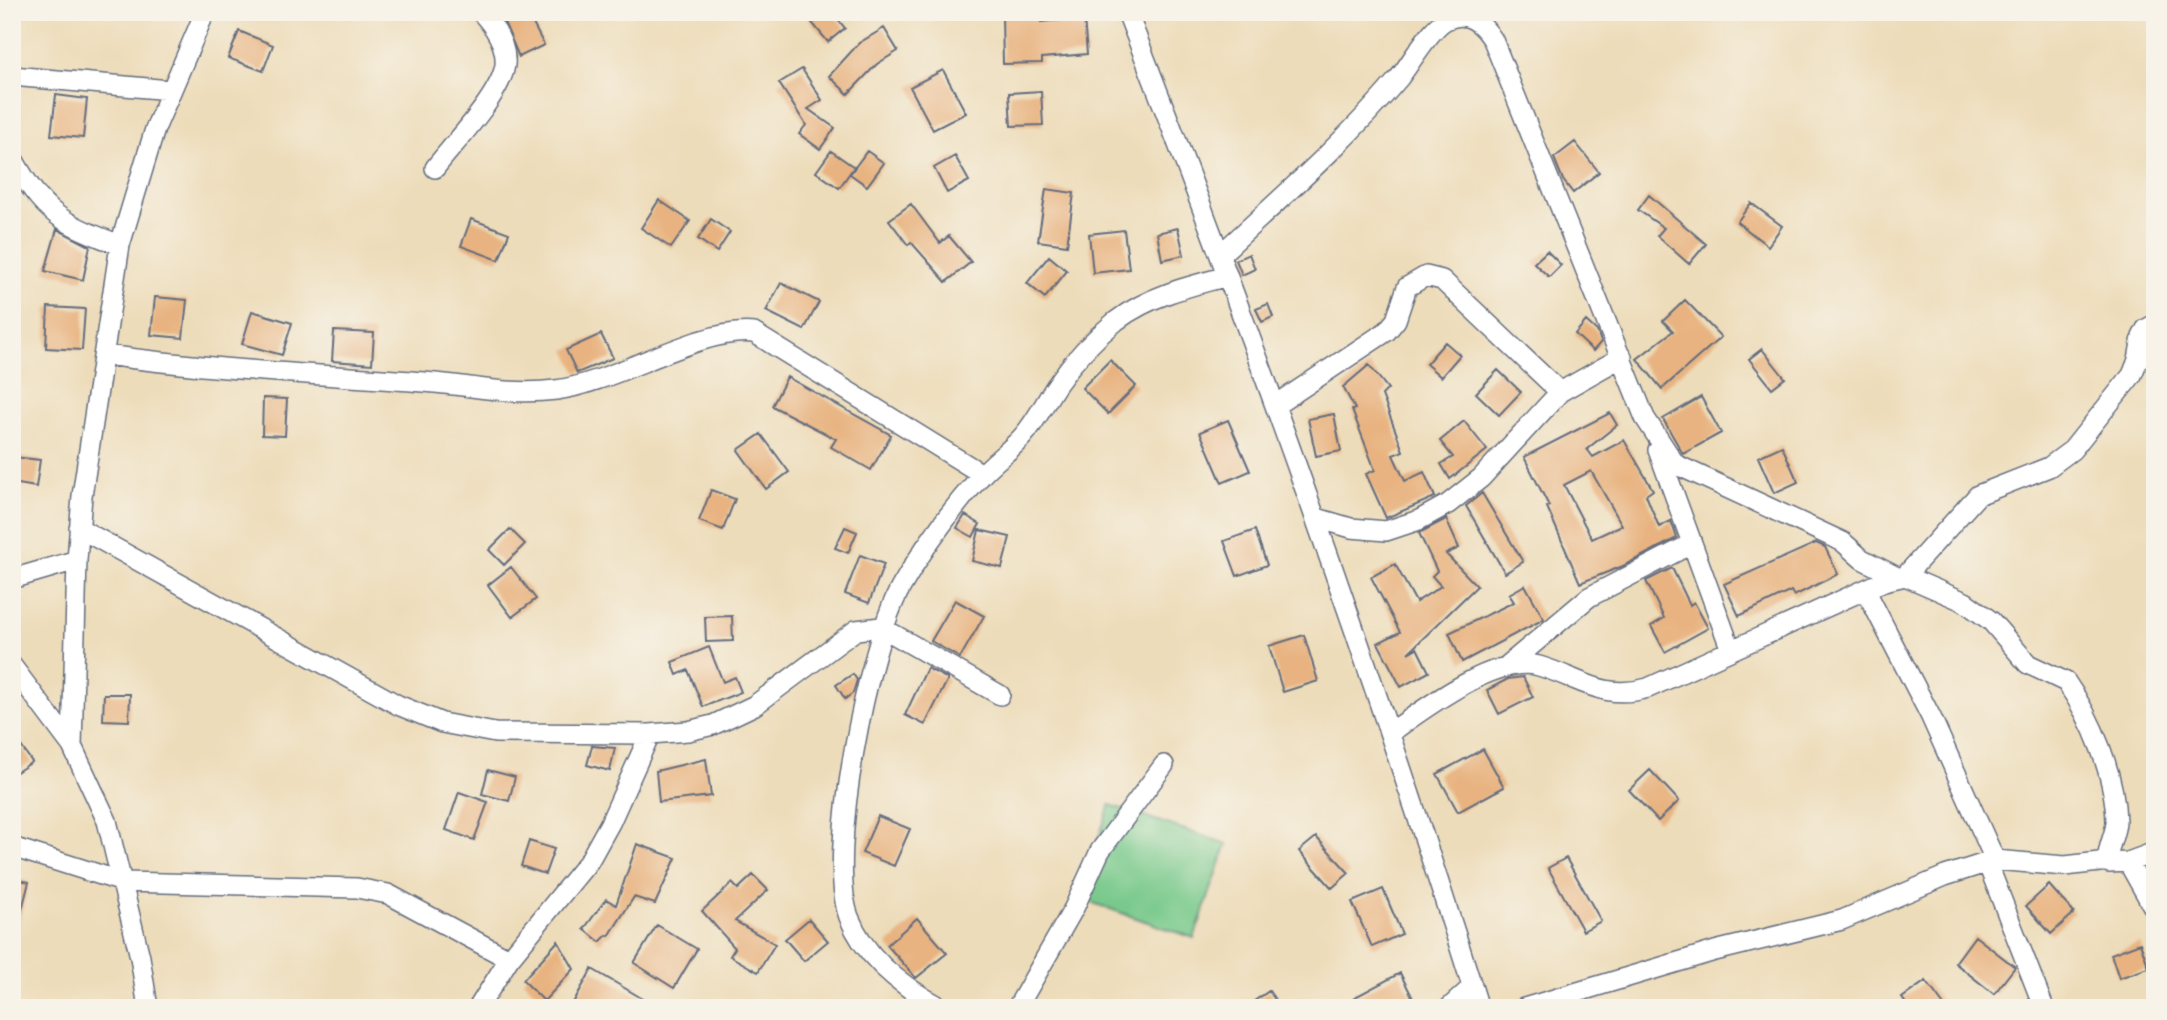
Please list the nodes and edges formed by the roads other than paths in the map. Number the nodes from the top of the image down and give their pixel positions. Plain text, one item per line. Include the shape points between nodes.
1 (205, 12) edge
2 (481, 12) edge
3 (1127, 12) edge
4 (12, 76) edge
5 (170, 90) junction
6 (12, 158) edge
7 (435, 167) dead end
8 (120, 245) junction
9 (1221, 254) junction
10 (1228, 276) junction
11 (2155, 324) edge
12 (106, 355) junction
13 (1622, 357) junction
14 (1560, 392) junction
15 (1276, 405) junction
16 (1653, 434) junction
17 (982, 474) junction
18 (1317, 518) junction
19 (79, 528) junction
20 (1691, 544) junction
21 (77, 560) junction
22 (1900, 576) junction
23 (12, 579) edge
24 (1866, 591) junction
25 (881, 627) junction
26 (1731, 650) junction
27 (1508, 665) junction
28 (12, 666) edge
29 (1000, 695) dead end
30 (1390, 733) junction
31 (650, 734) junction
32 (72, 747) junction
33 (1164, 765) dead end
34 (12, 847) edge
35 (2155, 852) edge
36 (1991, 861) junction
37 (2108, 861) junction
38 (2128, 862) junction
39 (123, 882) junction
40 (2155, 910) edge
41 (509, 959) junction
42 (1472, 987) junction
43 (935, 1007) edge
44 (148, 1008) edge
45 (478, 1008) edge
46 (1017, 1008) edge
47 (1449, 1008) edge
48 (1479, 1008) edge
49 (1524, 1008) edge
50 (2044, 1008) edge

1 - 5 street
2 - 7 street via 502,43 505,64 498,85
3 - 9 street
4 - 5 street
5 - 8 street
6 - 8 street via 55,216
8 - 12 street
9 - 10 street
9 - 13 street via 1349,134 1434,31 1446,20 1466,16 1483,24 1493,40
10 - 15 street
10 - 17 street via 1178,289 1116,321 1060,381 1024,434
11 - 22 street via 2142,337 2132,375 2073,450 2049,467 1978,495
12 - 17 street via 282,375 427,382 526,393 560,390 711,339 739,331 754,333
12 - 19 street
13 - 14 street
13 - 16 street
14 - 15 street via 1442,280 1426,276 1408,287 1387,331
14 - 18 street via 1481,478 1419,520 1386,531 1351,528
15 - 18 street
16 - 20 street
16 - 22 street via 1675,464 1843,542 1862,559
17 - 25 street via 916,563
18 - 30 street
19 - 21 street
19 - 31 street via 398,705 442,723 495,733
20 - 26 street
20 - 27 street via 1589,597
21 - 23 street
21 - 32 street
22 - 24 street
22 - 37 street via 1980,611 2017,656 2066,682 2110,773 2116,822
24 - 26 street
24 - 36 street via 1931,717
25 - 29 street
25 - 31 street via 856,630 755,705 725,720 688,731
25 - 43 street via 858,732 840,875 848,915 861,941 879,963
26 - 27 street via 1647,688 1618,694 1538,666
27 - 30 street via 1447,695
28 - 32 street
30 - 42 street
31 - 41 street via 595,851
32 - 39 street via 107,821
33 - 46 street via 1100,851 1074,908
34 - 39 street
35 - 38 street
36 - 37 street via 2064,866
36 - 49 street via 1842,920 1715,951
36 - 50 street
37 - 38 street via 2113,865
38 - 40 street
39 - 41 street via 357,888 388,894
39 - 44 street
41 - 45 street
42 - 47 street
42 - 48 street

